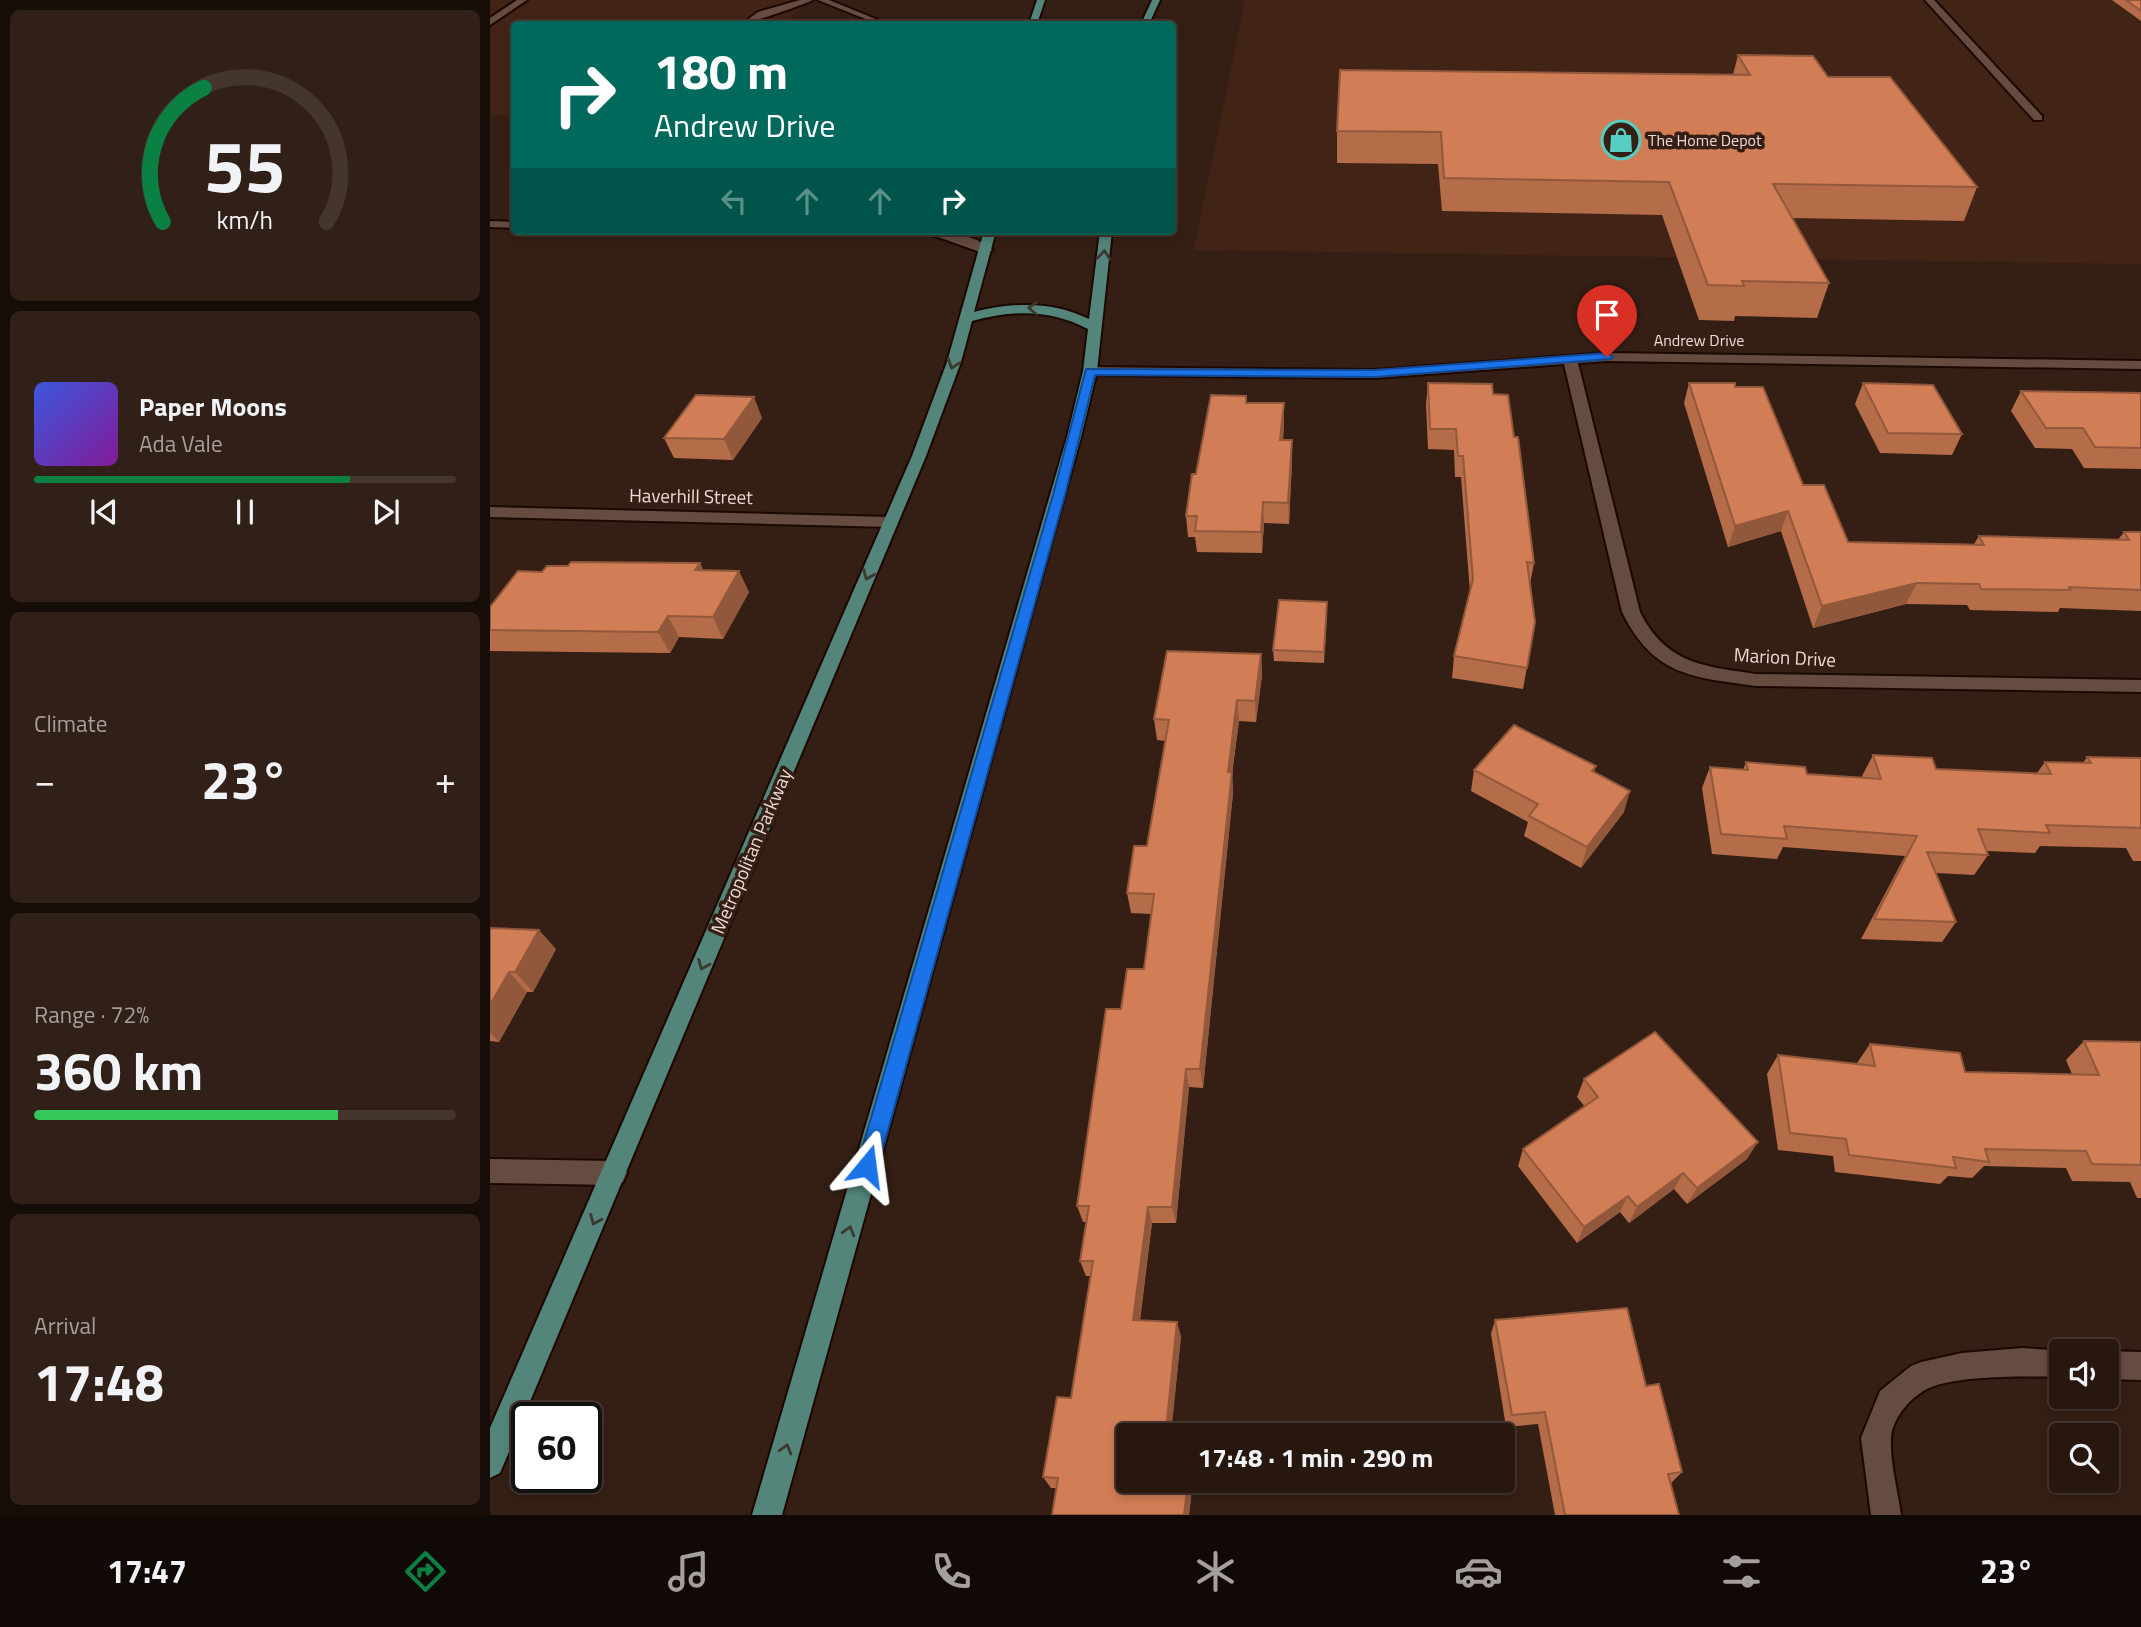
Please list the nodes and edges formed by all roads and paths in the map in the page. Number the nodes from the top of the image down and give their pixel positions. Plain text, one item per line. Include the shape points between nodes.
1 (523, 0) edge
2 (809, 0) edge
3 (822, 0) edge
4 (1041, 0) edge
5 (1156, 0) edge
6 (1929, 0) edge
7 (490, 15) edge
8 (501, 15) junction
9 (750, 21) edge
10 (876, 21) edge
11 (1034, 21) edge
12 (1146, 21) edge
13 (490, 22) edge
14 (2038, 118) dead end
15 (490, 224) edge
16 (511, 225) edge
17 (944, 235) edge
18 (1105, 235) edge
19 (988, 240) edge
20 (968, 318) junction
21 (1095, 327) junction
22 (1570, 359) junction
23 (2141, 365) edge
24 (1090, 371) junction
25 (490, 512) edge
26 (890, 522) junction
27 (2141, 686) edge
28 (490, 1171) edge
29 (614, 1173) junction
30 (2049, 1363) edge
31 (2119, 1365) edge
32 (2141, 1366) edge
33 (490, 1464) edge
34 (767, 1515) edge
35 (1886, 1515) edge

1 - 8 street
2 - 9 street
3 - 10 street
4 - 11 main road
5 - 12 main road
6 - 14 street
7 - 8 street
8 - 13 street
15 - 16 street
17 - 19 street
21 -> 18 main road
19 - 20 main road, Metropolitan Parkway
21 -> 20 main road via 1074,315 1032,307 993,310
20 -> 26 main road, Metropolitan Parkway via 919,456
21 - 24 main road
22 - 23 street, Andrew Drive
22 - 24 street, Andrew Drive via 1374,374
22 - 27 street, Marion Drive via 1630,611 1651,647 1671,662 1756,680
34 -> 24 main road via 1059,495
25 - 26 street, Haverhill Street
26 -> 29 main road, Metropolitan Parkway
28 - 29 street
29 -> 33 main road, Metropolitan Parkway
30 - 35 street via 1962,1367 1922,1376 1890,1401 1876,1438
31 - 32 street

